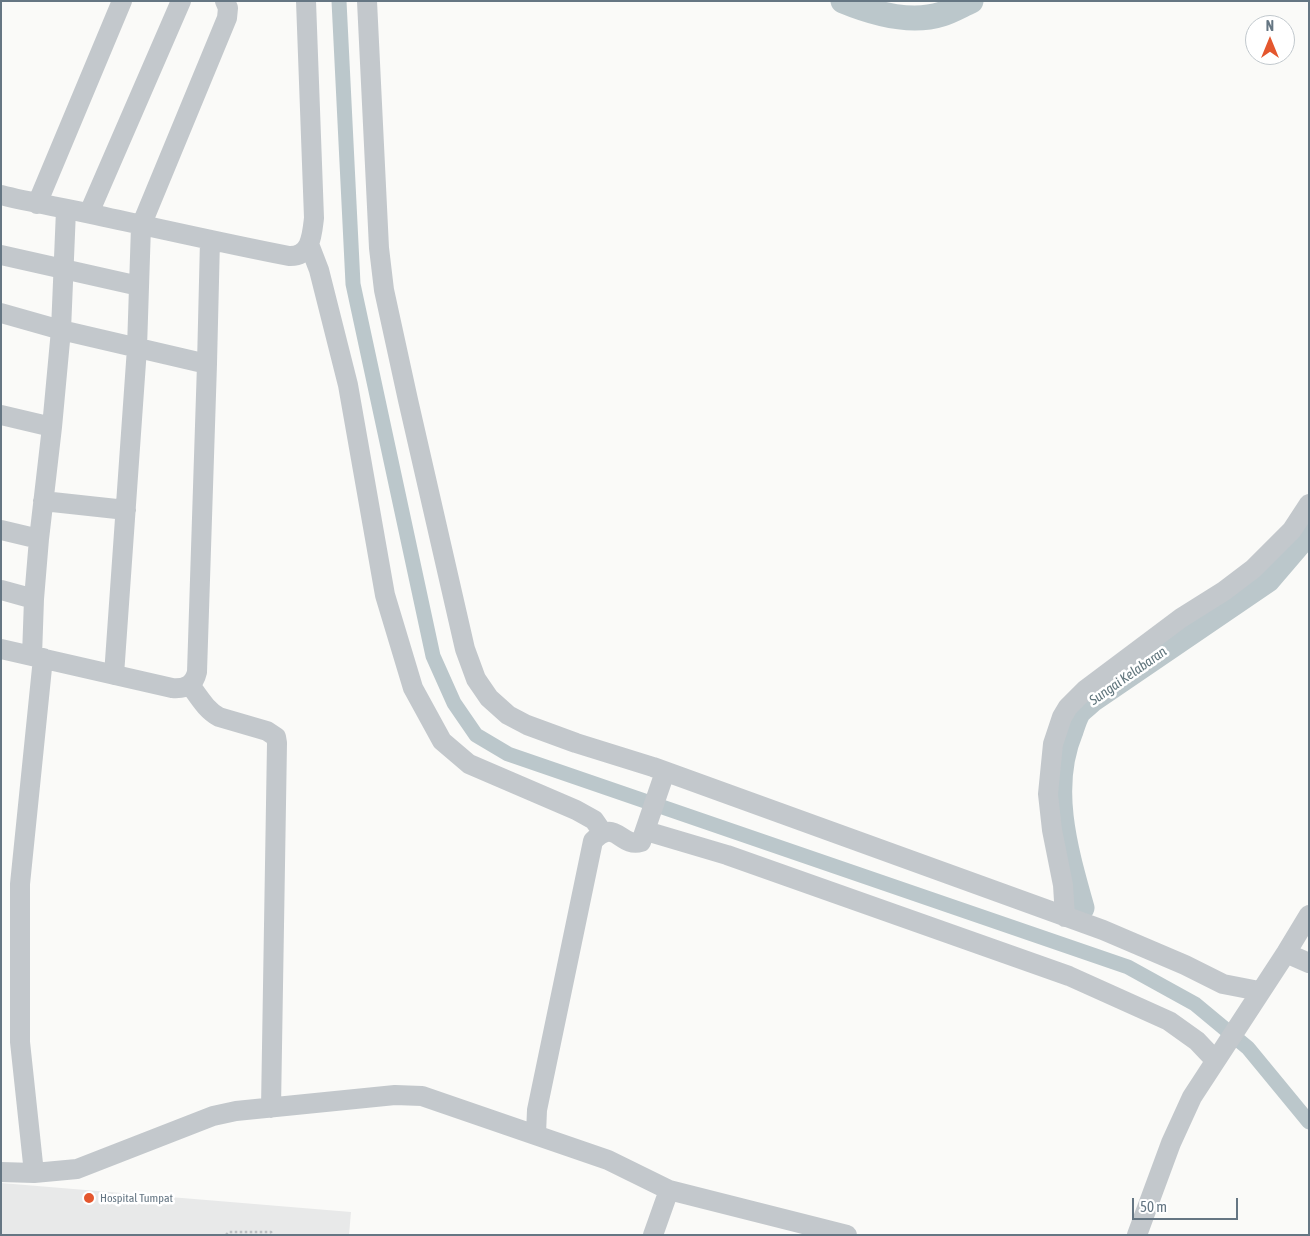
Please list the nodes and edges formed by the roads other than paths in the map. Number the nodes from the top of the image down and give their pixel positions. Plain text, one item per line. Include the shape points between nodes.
1 (122, 1) edge
2 (181, 1) edge
3 (225, 1) edge
4 (306, 1) edge
5 (367, 1) edge
6 (1, 195) edge
7 (37, 204) junction
8 (66, 210) junction
9 (89, 213) junction
10 (141, 226) junction
11 (210, 240) junction
12 (309, 244) junction
13 (1, 255) edge
14 (64, 270) junction
15 (139, 286) junction
16 (1, 313) edge
17 (60, 330) junction
18 (137, 348) junction
19 (208, 364) junction
20 (1, 416) edge
21 (52, 427) junction
22 (43, 502) junction
23 (1309, 504) edge
24 (126, 510) junction
25 (1, 530) edge
26 (39, 539) junction
27 (1, 590) edge
28 (34, 599) junction
29 (1, 649) edge
30 (38, 657) junction
31 (114, 675) junction
32 (190, 685) junction
33 (663, 778) junction
34 (647, 827) junction
35 (603, 833) junction
36 (1309, 915) edge
37 (1065, 917) junction
38 (1286, 953) junction
39 (1309, 963) edge
40 (1259, 991) junction
41 (1218, 1055) junction
42 (271, 1108) junction
43 (536, 1134) junction
44 (1, 1172) edge
45 (34, 1173) junction
46 (669, 1190) junction
47 (807, 1229) edge
48 (653, 1235) edge
49 (847, 1235) edge
50 (1137, 1235) edge

1 - 7 street
2 - 9 street
3 - 10 street via 227,18
4 - 12 street via 314,218
5 - 33 street via 379,248 384,290 470,668 489,698 515,720 653,767
6 - 7 street
7 - 8 street
8 - 9 street
8 - 14 street
9 - 10 street
10 - 11 street
10 - 15 street
11 - 12 street via 294,256 302,253
11 - 19 street
12 - 35 street via 319,270 348,385 385,595 413,688 442,741 469,764 576,810 594,820
13 - 14 street
14 - 15 street
14 - 17 street
15 - 18 street
16 - 17 street
17 - 18 street
17 - 21 street
18 - 19 street
18 - 24 street
19 - 32 street via 197,672
20 - 21 street
21 - 22 street
22 - 24 street
22 - 26 street
23 - 37 street via 1292,530 1253,570 1181,618 1085,690 1062,717 1053,744 1048,794
24 - 31 street
25 - 26 street
26 - 28 street
27 - 28 street
28 - 30 street
29 - 30 street
30 - 31 street
30 - 45 street via 20,884 20,1042
31 - 32 street via 172,688
32 - 42 street via 212,713 267,730 276,737
33 - 34 street
33 - 37 street
34 - 35 street via 639,843 613,832
34 - 41 street via 1069,976 1169,1021
35 - 43 street via 593,841 590,850 537,1110
36 - 38 street
37 - 40 street via 1186,965 1223,984
38 - 39 street
38 - 40 street
40 - 41 street
41 - 50 street via 1183,1115
42 - 43 street via 395,1095 422,1096
42 - 45 street via 213,1116 77,1169
43 - 46 street via 608,1160
44 - 45 street
46 - 47 street
46 - 48 street
47 - 49 street

